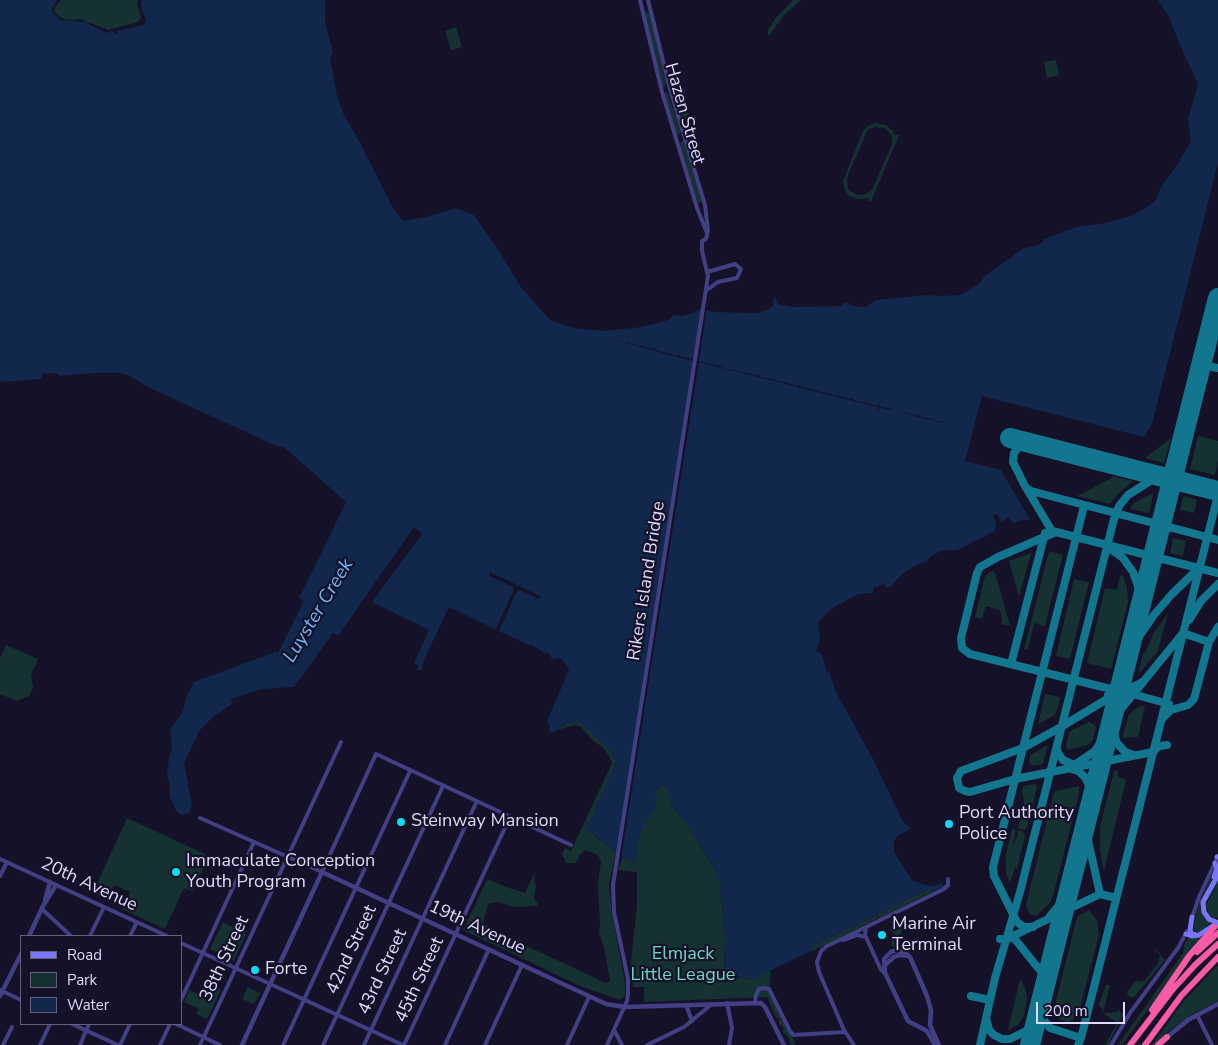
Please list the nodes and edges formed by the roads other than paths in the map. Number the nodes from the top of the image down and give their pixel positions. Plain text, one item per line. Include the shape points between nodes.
1 (640, 0) edge
2 (648, 0) edge
3 (707, 233) junction
4 (707, 272) junction
5 (706, 291) junction
6 (705, 298) joint
7 (341, 742) dead end
8 (410, 771) junction
9 (444, 786) junction
10 (477, 801) junction
11 (510, 817) junction
12 (200, 818) dead end
13 (254, 842) junction
14 (571, 844) dead end
15 (288, 856) junction
16 (0, 859) edge
17 (1217, 859) edge
18 (7, 862) junction
19 (322, 872) junction
20 (1218, 875) edge
21 (0, 876) edge
22 (948, 879) dead end
23 (50, 882) junction
24 (56, 885) junction
25 (356, 888) junction
26 (1208, 892) junction
27 (390, 903) junction
28 (104, 907) junction
29 (43, 908) junction
30 (1192, 917) junction
31 (423, 918) junction
32 (137, 922) junction
33 (1218, 923) edge
34 (866, 927) junction
35 (64, 930) junction
36 (1218, 933) edge
37 (456, 934) junction
38 (1186, 934) junction
39 (30, 935) edge
40 (62, 935) edge
41 (70, 935) edge
42 (90, 935) edge
43 (130, 935) edge
44 (165, 935) edge
45 (1199, 935) junction
46 (866, 937) junction
47 (838, 940) junction
48 (182, 943) edge
49 (1218, 944) edge
50 (489, 949) junction
51 (203, 953) junction
52 (20, 956) edge
53 (1218, 957) edge
54 (522, 964) junction
55 (236, 968) junction
56 (884, 971) junction
57 (270, 984) junction
58 (1168, 986) junction
59 (1, 992) edge
60 (589, 997) junction
61 (182, 998) edge
62 (304, 999) junction
63 (20, 1000) edge
64 (755, 1002) junction
65 (727, 1003) junction
66 (712, 1004) junction
67 (1218, 1004) edge
68 (686, 1005) junction
69 (625, 1007) junction
70 (337, 1015) junction
71 (1197, 1015) junction
72 (692, 1021) junction
73 (50, 1025) edge
74 (74, 1025) edge
75 (88, 1025) edge
76 (129, 1025) edge
77 (170, 1025) edge
78 (178, 1025) edge
79 (12, 1027) dead end
80 (86, 1030) junction
81 (371, 1030) junction
82 (614, 1030) junction
83 (1141, 1031) junction
84 (845, 1032) junction
85 (1167, 1037) joint
86 (204, 1038) junction
87 (660, 1042) edge
88 (3, 1045) edge
89 (40, 1045) edge
90 (80, 1045) edge
91 (119, 1045) edge
92 (160, 1045) edge
93 (200, 1045) edge
94 (220, 1045) edge
95 (242, 1045) edge
96 (283, 1045) edge
97 (323, 1045) edge
98 (364, 1045) edge
99 (404, 1045) edge
100 (444, 1045) edge
101 (485, 1045) edge
102 (567, 1045) edge
103 (607, 1045) edge
104 (622, 1045) edge
105 (647, 1045) edge
106 (729, 1045) edge
107 (782, 1045) edge
108 (854, 1045) edge
109 (935, 1045) edge
110 (939, 1045) edge
111 (1112, 1045) edge
112 (1130, 1045) edge
113 (1145, 1045) edge
114 (1159, 1045) edge
115 (1212, 1045) edge

1 - 3 street, Hazen Street via 662,92
2 - 3 street, Hazen Street via 670,89 705,205
3 - 4 street, Hazen Street via 702,242
4 - 5 street, Hazen Street
4 - 5 street via 736,264 741,269 738,278 718,282
5 - 6 street, Hazen Street
6 - 69 street, Rikers Island Bridge via 613,886 614,912 628,984
7 - 15 street, 38th Street
8 - 9 street
8 - 19 street via 376,754
8 - 25 street
9 - 10 street
9 - 27 street, 42nd Street
10 - 11 street
10 - 31 street, 43rd Street
11 - 14 street
11 - 37 street, 45th Street
12 - 13 street, 19th Avenue
13 - 15 street, 19th Avenue
13 - 51 street
15 - 19 street, 19th Avenue
15 - 55 street, 38th Street
16 - 18 street, 20th Avenue
17 - 26 main road via 1217,870
17 - 30 street
18 - 21 street
18 - 23 street, 20th Avenue
19 - 25 street, 19th Avenue
19 - 57 street
20 - 26 main road
22 - 34 street via 944,889
23 - 24 street, 20th Avenue
23 - 29 street
24 - 28 street, 20th Avenue
24 - 29 street
25 - 27 street, 19th Avenue
25 - 62 street
26 - 33 main road, bridge via 1203,906 1205,914
27 - 31 street, 19th Avenue
27 - 70 street, 42nd Street
28 - 32 street, 20th Avenue
28 - 42 street
29 - 35 street
29 - 39 street
30 - 38 street
30 - 45 main road via 1191,932
31 - 37 street, 19th Avenue
31 - 81 street, 43rd Street
32 - 43 street
32 - 44 street, 20th Avenue
33 - 45 main road
33 - 58 highway via 1198,944
34 - 46 street
34 - 47 street
35 - 40 street
35 - 41 street
36 - 58 highway via 1190,958
37 - 50 street, 19th Avenue
37 - 99 street, 45th Street
38 - 45 main road
38 - 111 street via 1130,1013
46 - 47 street via 858,935
46 - 56 street
47 - 84 street via 822,949 818,967
48 - 51 street
49 - 83 highway via 1181,980
50 - 54 street, 19th Avenue
50 - 100 street
51 - 55 street
51 - 61 street
52 - 59 street
53 - 113 highway via 1184,992
54 - 60 street, 19th Avenue
54 - 101 street
55 - 57 street
55 - 86 street, 38th Street
56 - 109 street via 908,1021 927,1031
56 - 110 street via 886,964 899,955 910,956 927,996 931,1010 930,1025
57 - 62 street
57 - 95 street
58 - 83 highway
59 - 63 street
60 - 69 street, 19th Avenue
60 - 102 street
62 - 70 street
62 - 96 street
64 - 65 street, 19th Avenue
64 - 84 street via 759,989 769,989 794,1035
64 - 107 street via 764,1009
65 - 66 street, 19th Avenue
65 - 106 street via 732,1028
66 - 68 street, 19th Avenue
66 - 72 street
67 - 71 street
68 - 69 street, 19th Avenue
68 - 72 street
69 - 82 street
70 - 81 street
70 - 97 street, 42nd Street
71 - 85 street
71 - 115 street
72 - 87 street
73 - 89 street
74 - 80 street
75 - 80 street
76 - 91 street
77 - 92 street
78 - 86 street
79 - 88 street
80 - 90 street
80 - 91 street
81 - 98 street, 43rd Street
81 - 99 street
82 - 103 street
82 - 104 street
83 - 112 highway
84 - 108 street
85 - 114 highway
86 - 93 street, 38th Street
86 - 94 street
87 - 105 street

